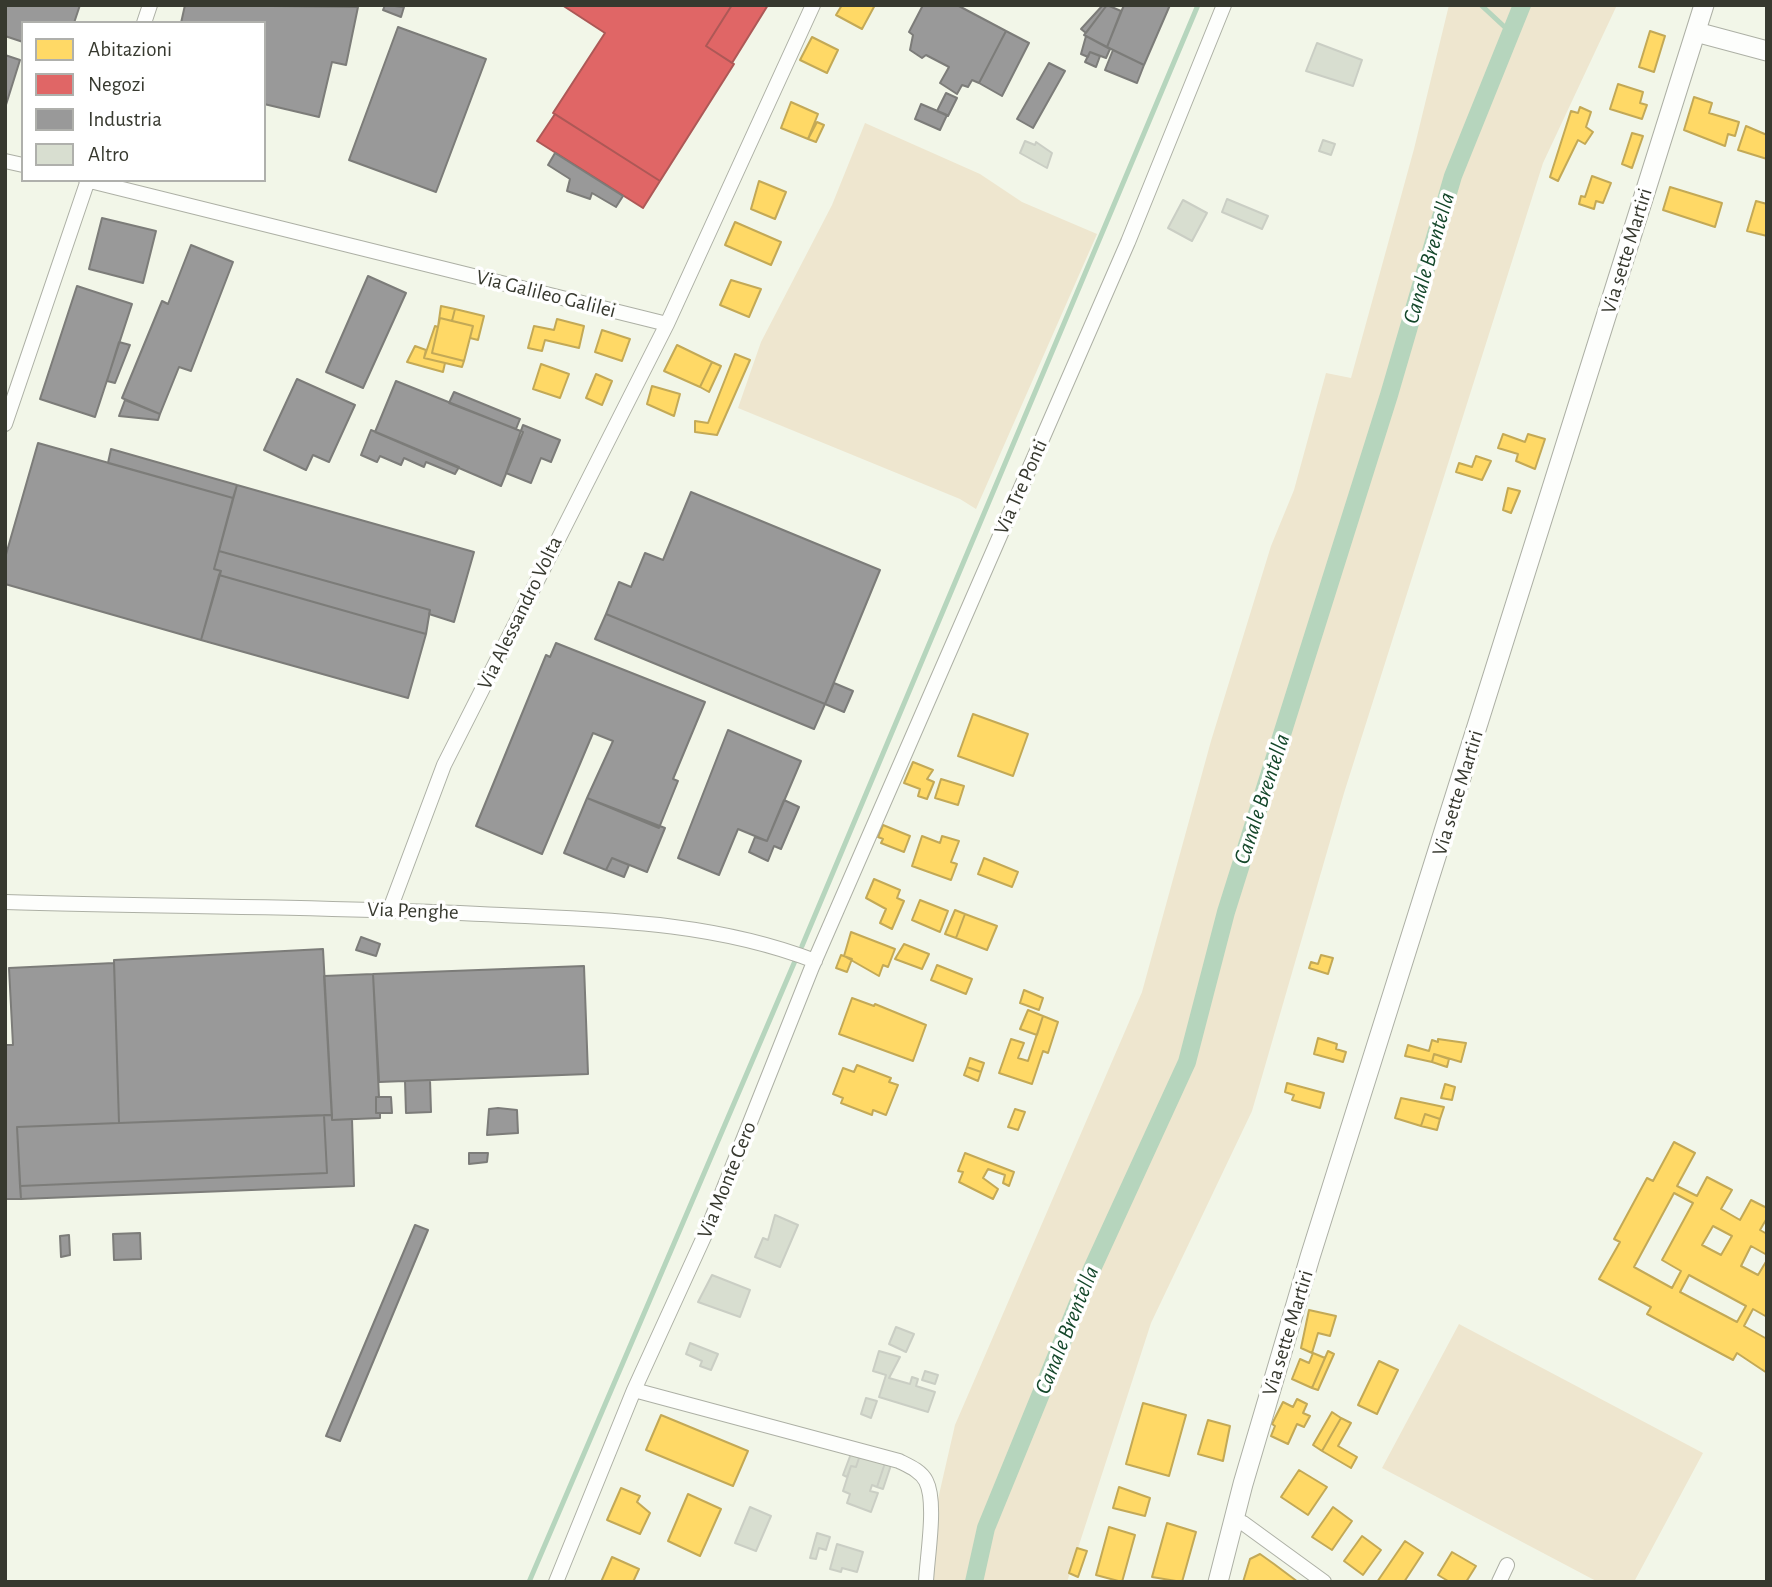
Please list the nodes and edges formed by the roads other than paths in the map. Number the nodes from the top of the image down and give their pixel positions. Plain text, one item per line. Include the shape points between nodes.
1 (813, 5) edge
2 (1224, 5) edge
3 (1704, 5) edge
4 (1696, 32) junction
5 (1767, 51) edge
6 (86, 182) edge
7 (95, 182) edge
8 (667, 324) junction
9 (5, 424) edge
10 (5, 902) edge
11 (390, 909) junction
12 (813, 964) junction
13 (634, 1390) junction
14 (1233, 1520) junction
15 (1507, 1565) dead end
16 (556, 1582) edge
17 (926, 1582) edge
18 (1218, 1582) edge
19 (1324, 1582) edge
20 (1499, 1582) edge

1 - 8 street
2 - 12 street, Via Tre Ponti via 1128,242
3 - 4 main road, Via sette Martiri
4 - 5 main road
4 - 14 main road, Via sette Martiri via 1311,1257
6 - 9 street
7 - 8 street, Via Galileo Galilei
8 - 11 street, Via Alessandro Volta via 444,765
10 - 11 street, Via Penghe
11 - 12 street, Via Penghe via 650,922 775,946
12 - 13 street, Via Monte Cero via 708,1227
13 - 16 street, Via Monte Cero
13 - 17 street via 914,1468 926,1479 931,1495
14 - 18 main road, Via sette Martiri
14 - 19 street
15 - 20 street

